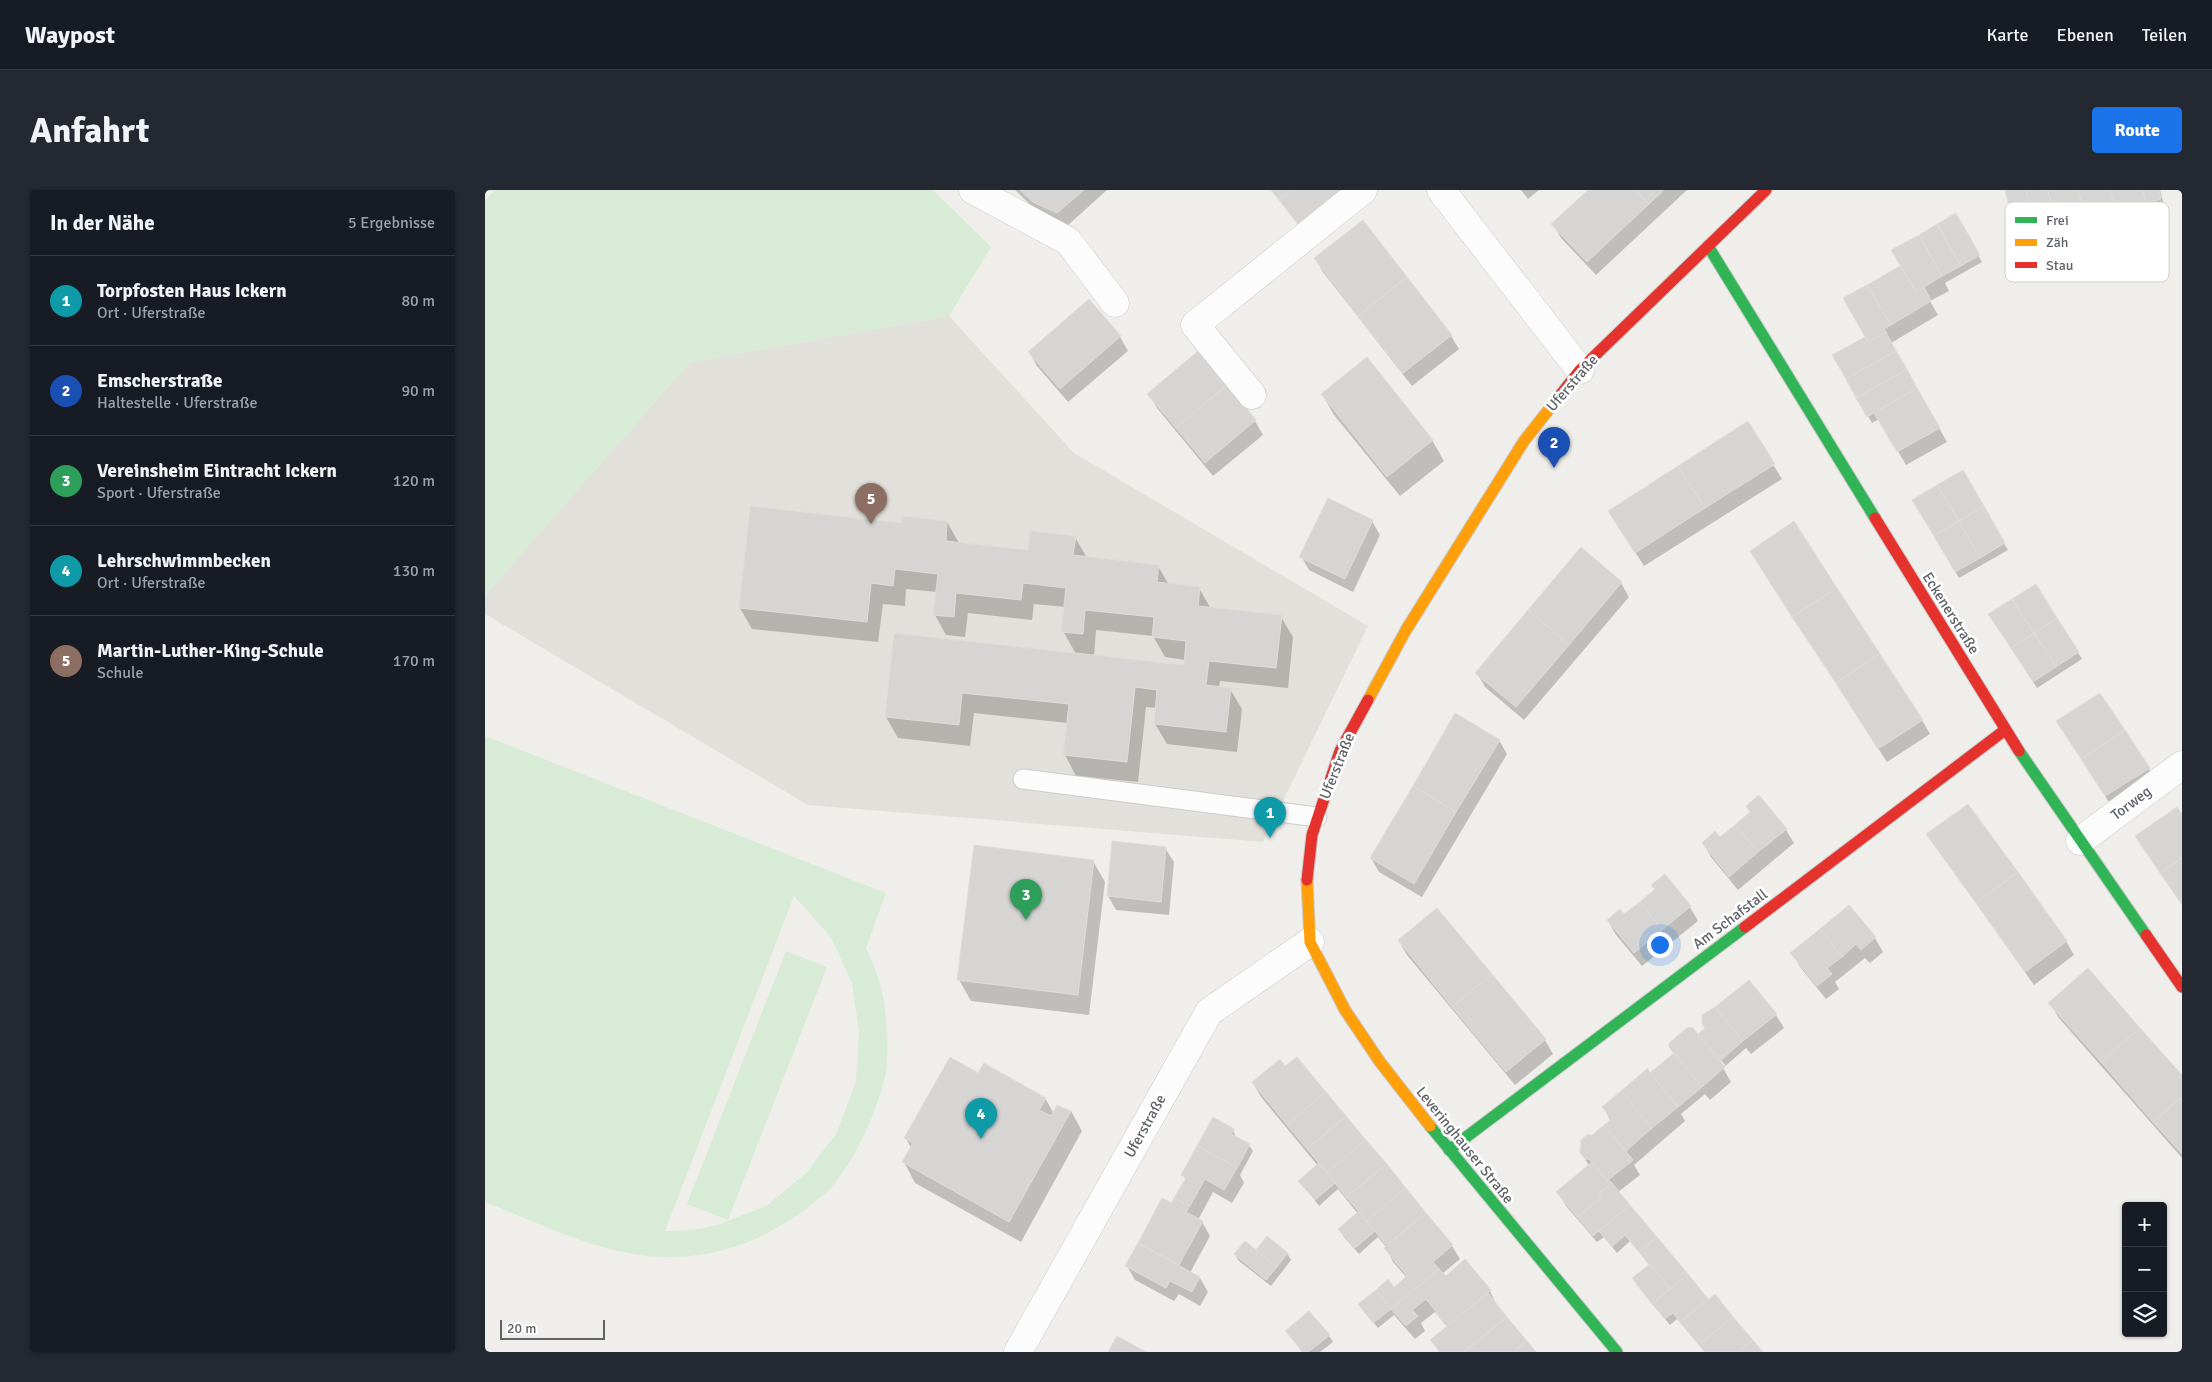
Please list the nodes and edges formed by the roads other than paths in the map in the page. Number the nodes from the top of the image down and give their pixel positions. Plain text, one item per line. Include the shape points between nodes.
1 (973, 190) edge
2 (1363, 190) edge
3 (1441, 190) edge
4 (1766, 190) edge
5 (1708, 246) junction
6 (1115, 303) dead end
7 (1580, 370) junction
8 (1252, 395) dead end
9 (2005, 730) junction
10 (2182, 765) edge
11 (1023, 780) dead end
12 (1317, 817) junction
13 (2079, 841) junction
14 (1310, 942) junction
15 (2182, 986) edge
16 (1449, 1150) junction
17 (1018, 1352) edge
18 (1617, 1352) edge

1 - 6 street via 1068,241
2 - 8 street via 1195,325
3 - 7 street
4 - 5 street, Uferstraße
5 - 7 street, Uferstraße
5 - 9 street, Eckenerstraße
7 - 12 street, Uferstraße via 1524,442 1406,630 1340,751
9 - 13 street, Eckenerstraße
9 - 16 street, Am Schafstall
10 - 13 street, Torweg
11 - 12 lane
12 - 14 street, Uferstraße via 1311,835 1307,874
13 - 15 street, Eckenerstraße
14 - 16 street, Leveringhauser Straße via 1345,1010 1380,1062
14 - 17 street, Uferstraße via 1209,1012
16 - 18 street, Leveringhauser Straße

